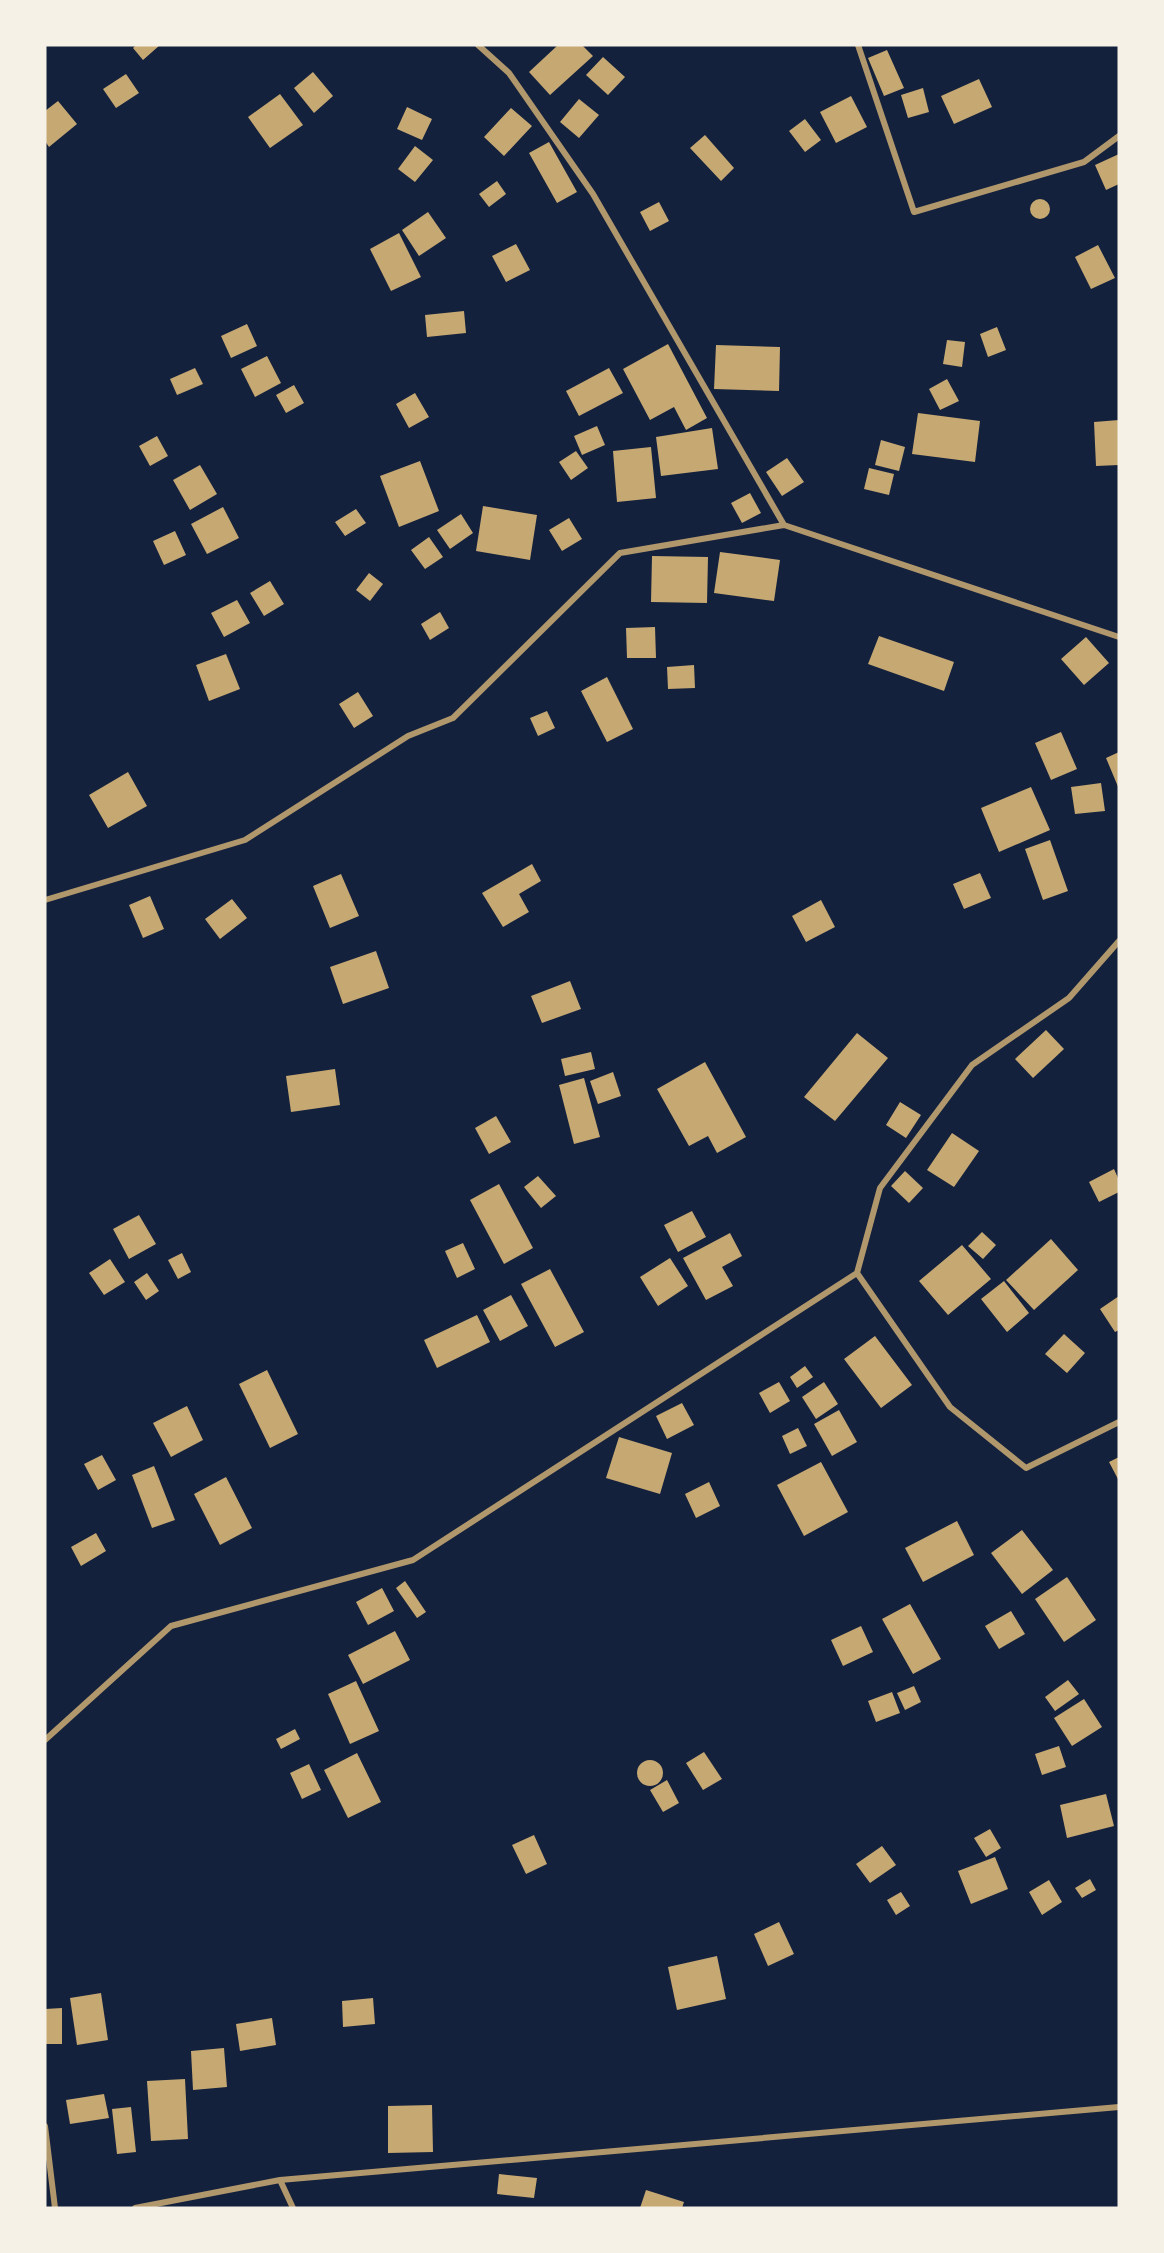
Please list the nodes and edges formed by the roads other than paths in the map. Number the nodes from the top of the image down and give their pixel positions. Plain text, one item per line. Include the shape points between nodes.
1 (478, 45) edge
2 (858, 45) edge
3 (1119, 136) edge
4 (784, 525) junction
5 (1119, 637) edge
6 (45, 900) edge
7 (1119, 941) edge
8 (857, 1273) junction
9 (1119, 1422) edge
10 (45, 1740) edge
11 (1119, 2107) edge
12 (45, 2126) edge
13 (280, 2180) junction
14 (55, 2208) edge
15 (135, 2208) edge
16 (292, 2208) edge

1 - 4 street via 509,73 593,194
2 - 3 street via 914,212 1084,162
4 - 5 street
4 - 6 street via 620,553 453,718 408,736 245,840
7 - 8 street via 1069,998 972,1065 880,1188
8 - 9 street via 950,1407 1026,1468
8 - 10 street via 413,1560 171,1626
11 - 13 street
12 - 14 street
13 - 15 street
13 - 16 street

